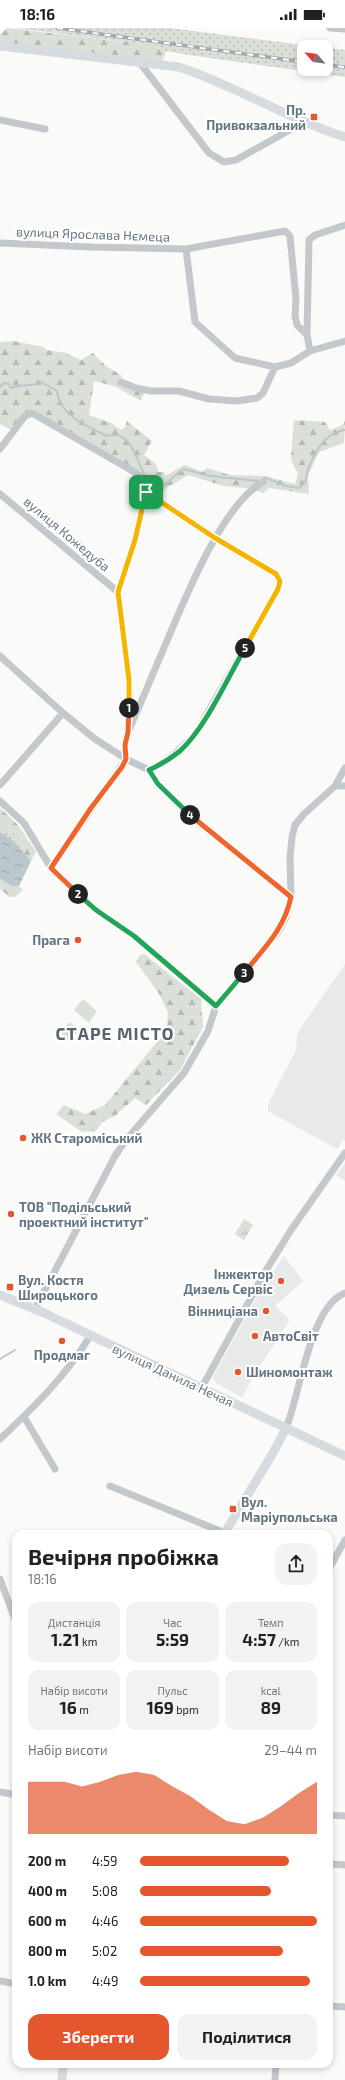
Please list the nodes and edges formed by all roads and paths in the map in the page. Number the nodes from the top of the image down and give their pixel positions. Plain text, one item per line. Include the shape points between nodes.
1 (330, 28) edge
2 (345, 29) edge
3 (0, 46) edge
4 (140, 62) junction
5 (0, 120) edge
6 (304, 122) junction
7 (45, 129) dead end
8 (345, 137) edge
9 (345, 225) edge
10 (0, 243) edge
11 (186, 249) junction
12 (307, 335) junction
13 (345, 341) edge
14 (310, 351) junction
15 (275, 368) junction
16 (121, 382) dead end
17 (0, 449) edge
18 (263, 482) dead end
19 (146, 492) junction
20 (0, 494) edge
21 (215, 538) junction
22 (118, 592) junction
23 (0, 656) edge
24 (63, 713) junction
25 (128, 732) junction
26 (126, 759) junction
27 (345, 768) edge
28 (149, 770) junction
29 (0, 785) edge
30 (335, 786) junction
31 (345, 786) edge
32 (0, 801) edge
33 (51, 868) junction
34 (291, 897) junction
35 (216, 1006) junction
36 (345, 1153) edge
37 (345, 1293) edge
38 (0, 1295) edge
39 (35, 1309) junction
40 (90, 1336) junction
41 (201, 1389) junction
42 (24, 1417) junction
43 (286, 1428) junction
44 (0, 1438) edge
45 (345, 1456) edge
46 (55, 1469) dead end
47 (110, 1486) dead end
48 (214, 1530) edge
49 (226, 1530) edge
50 (345, 1540) edge
51 (333, 1562) edge
52 (0, 1579) edge
53 (12, 1611) edge
54 (0, 1792) edge
55 (12, 1794) edge
56 (333, 1815) edge
57 (345, 1816) edge
58 (333, 1864) edge
59 (345, 1865) edge
60 (0, 1981) edge
61 (12, 1983) edge
62 (333, 2006) edge
63 (345, 2007) edge
64 (63, 2068) edge
65 (276, 2068) edge
66 (62, 2080) edge
67 (275, 2080) edge

1 - 2 street
3 - 4 main road
4 - 6 main road via 186,70
4 - 6 street via 210,153 224,162 236,160
5 - 7 street
6 - 8 main road
9 - 12 street via 315,235 309,240
10 - 11 street, вулиця Ярослава Нємеца via 90,248
11 - 12 street, вулиця Ярослава Нємеца via 286,231 290,236 296,299 295,316 297,325
11 - 15 street, вулиця Ярослава Нємеца via 195,322 235,358
12 - 14 street
13 - 14 street
14 - 15 street via 291,363
15 - 16 street via 263,393 257,398 237,401 209,400 179,391 151,391
17 - 19 street via 32,412 136,473 145,483
18 - 21 street via 243,498
19 - 21 street
19 - 22 street via 135,540
20 - 22 street, вулиця Кожедуба
21 - 25 street via 184,602
21 - 28 street via 276,574 280,581 278,589 196,733 180,751
22 - 25 street via 129,680
23 - 24 street
24 - 26 street via 95,739
24 - 29 street
25 - 26 street via 125,745
26 - 28 street
26 - 33 street
27 - 30 street
28 - 34 street via 158,784 185,811
30 - 31 street
30 - 34 street via 295,825 290,858
32 - 33 street via 24,823
33 - 35 street via 96,910 134,936
34 - 35 street via 286,917 278,932
35 - 39 street via 208,1031 184,1072 125,1141 106,1171
36 - 41 street via 290,1230 264,1272
37 - 43 street via 335,1299 315,1333
38 - 39 main road, вулиця Данила Нечая
39 - 40 main road, вулиця Данила Нечая
40 - 41 main road, вулиця Данила Нечая
40 - 42 street via 71,1365
41 - 43 main road, вулиця Данила Нечая
42 - 44 street
42 - 46 street
43 - 45 main road, вулиця Данила Нечая
43 - 49 main road
47 - 48 street
50 - 51 street
52 - 53 street
54 - 55 street
56 - 57 street
58 - 59 street
60 - 61 street
62 - 63 street
64 - 66 main road
65 - 67 street

